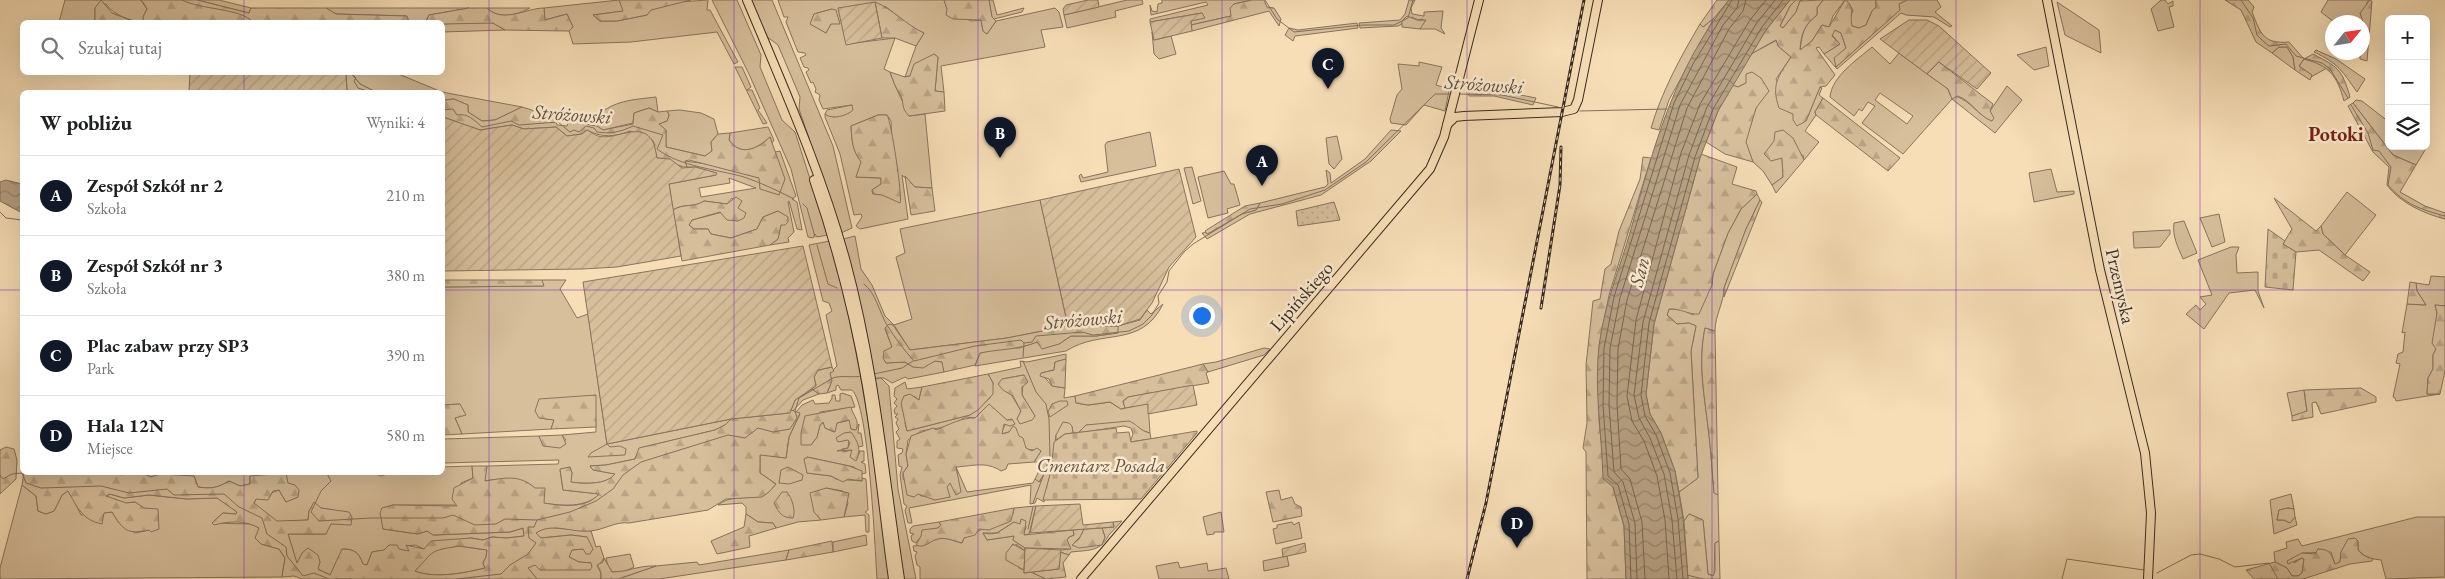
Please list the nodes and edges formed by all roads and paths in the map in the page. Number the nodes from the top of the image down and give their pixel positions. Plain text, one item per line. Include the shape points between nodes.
1 (742, 0) edge
2 (746, 0) edge
3 (1479, 0) edge
4 (1598, 0) edge
5 (2047, 0) edge
6 (1453, 101) junction
7 (1464, 116) junction
8 (1446, 126) junction
9 (834, 232) junction
10 (870, 386) junction
11 (893, 579) edge
12 (900, 579) edge
13 (1081, 579) edge
14 (2148, 579) edge

1 - 9 main road via 796,127
2 - 9 main road via 795,112
3 - 6 main road, Lipińskiego
4 - 7 main road via 1574,109
5 - 14 main road, Przemyska via 2102,278 2145,453 2151,513
6 - 7 main road via 1456,113
6 - 8 main road, Lipińskiego
7 - 8 main road via 1452,119
8 - 13 main road, Lipińskiego via 1435,160 1420,183
9 - 10 main road
10 - 11 main road
10 - 12 main road

